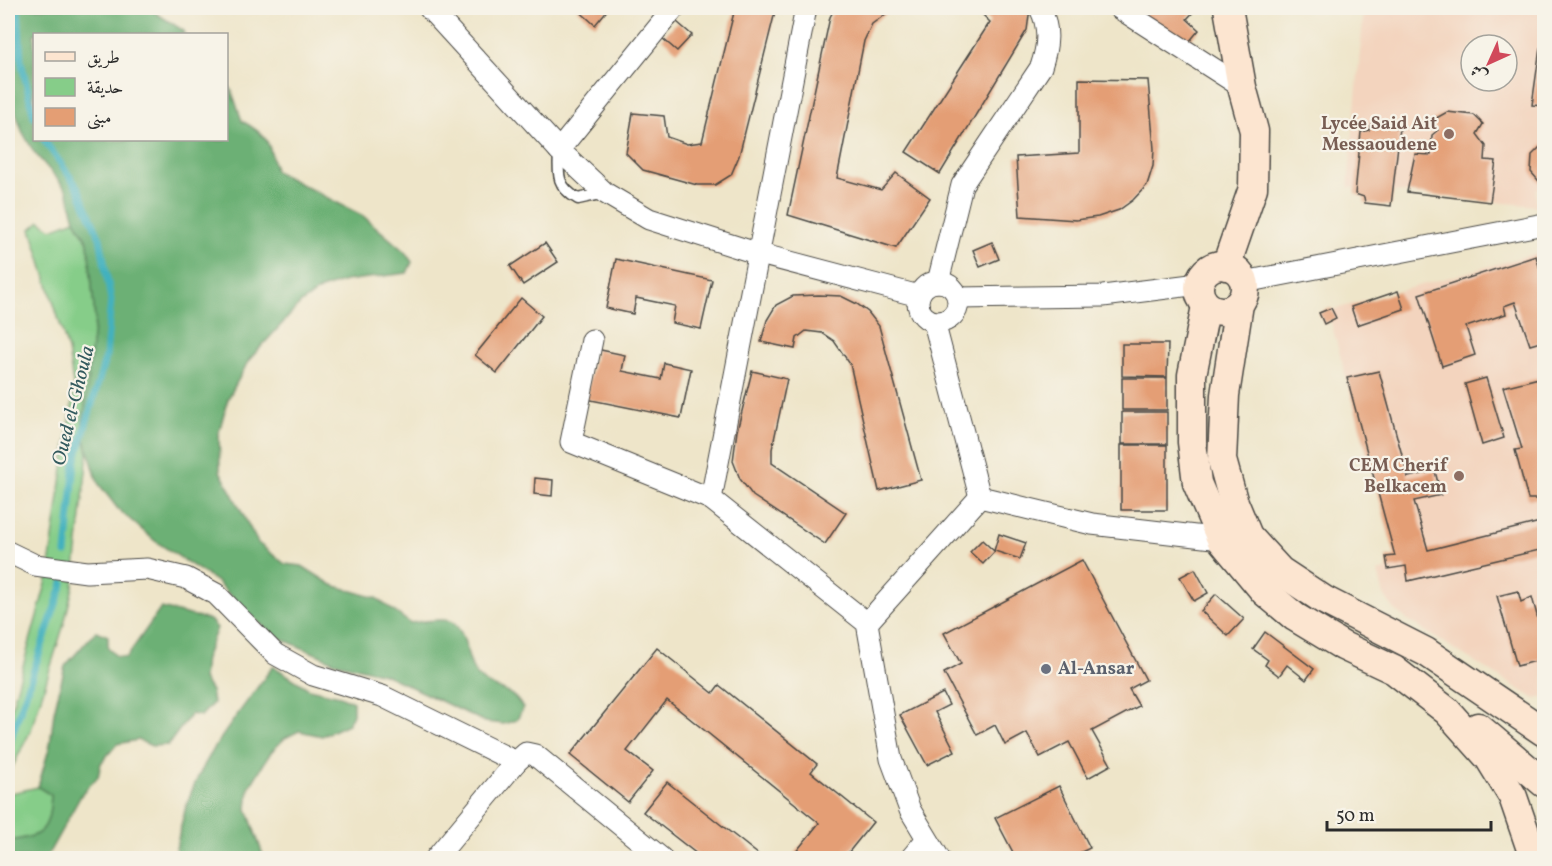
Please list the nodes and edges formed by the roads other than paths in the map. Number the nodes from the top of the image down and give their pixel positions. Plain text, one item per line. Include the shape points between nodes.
1 (429, 8) edge
2 (674, 8) edge
3 (806, 8) edge
4 (1040, 8) edge
5 (1119, 8) edge
6 (1228, 8) edge
7 (1242, 87) junction
8 (559, 150) junction
9 (1545, 224) edge
10 (756, 253) junction
11 (938, 282) junction
12 (1236, 284) junction
13 (1203, 295) junction
14 (919, 296) junction
15 (958, 298) junction
16 (934, 322) junction
17 (592, 340) dead end
18 (980, 497) junction
19 (711, 499) junction
20 (1221, 539) junction
21 (8, 552) edge
22 (867, 623) junction
23 (1394, 670) junction
24 (1545, 732) edge
25 (516, 762) junction
26 (1545, 783) edge
27 (927, 840) junction
28 (436, 858) edge
29 (661, 858) edge
30 (911, 858) edge
31 (939, 858) edge
32 (1534, 858) edge

1 - 8 street
2 - 8 street
3 - 10 street
4 - 11 street via 1047,21 1041,67 962,185
5 - 7 street
6 - 7 main road
7 - 12 main road via 1254,131 1253,188
8 - 10 street via 605,193 649,219
9 - 12 street
10 - 14 street
10 - 19 street
11 - 14 street via 926,286
11 - 15 street via 951,286
12 - 13 main road via 1233,309 1219,312
12 - 13 main road via 1219,265 1206,271
12 - 24 main road via 1222,460 1248,536 1280,571 1324,600 1426,652
13 - 15 street
13 - 20 main road via 1192,375 1192,442 1197,483
14 - 16 street via 922,315
15 - 16 street via 952,316
16 - 18 street
17 - 19 street via 572,442
18 - 20 street via 1092,524
18 - 22 street
19 - 22 street
20 - 23 main road via 1265,592 1295,617
21 - 25 street via 35,566 87,572 147,569 186,578 216,594 275,654 314,675 382,696
22 - 27 street via 891,759 910,810
23 - 26 main road via 1479,728
23 - 32 main road via 1447,711 1490,758 1513,797
25 - 28 street
25 - 29 street via 526,753 535,755
27 - 30 street
27 - 31 street

